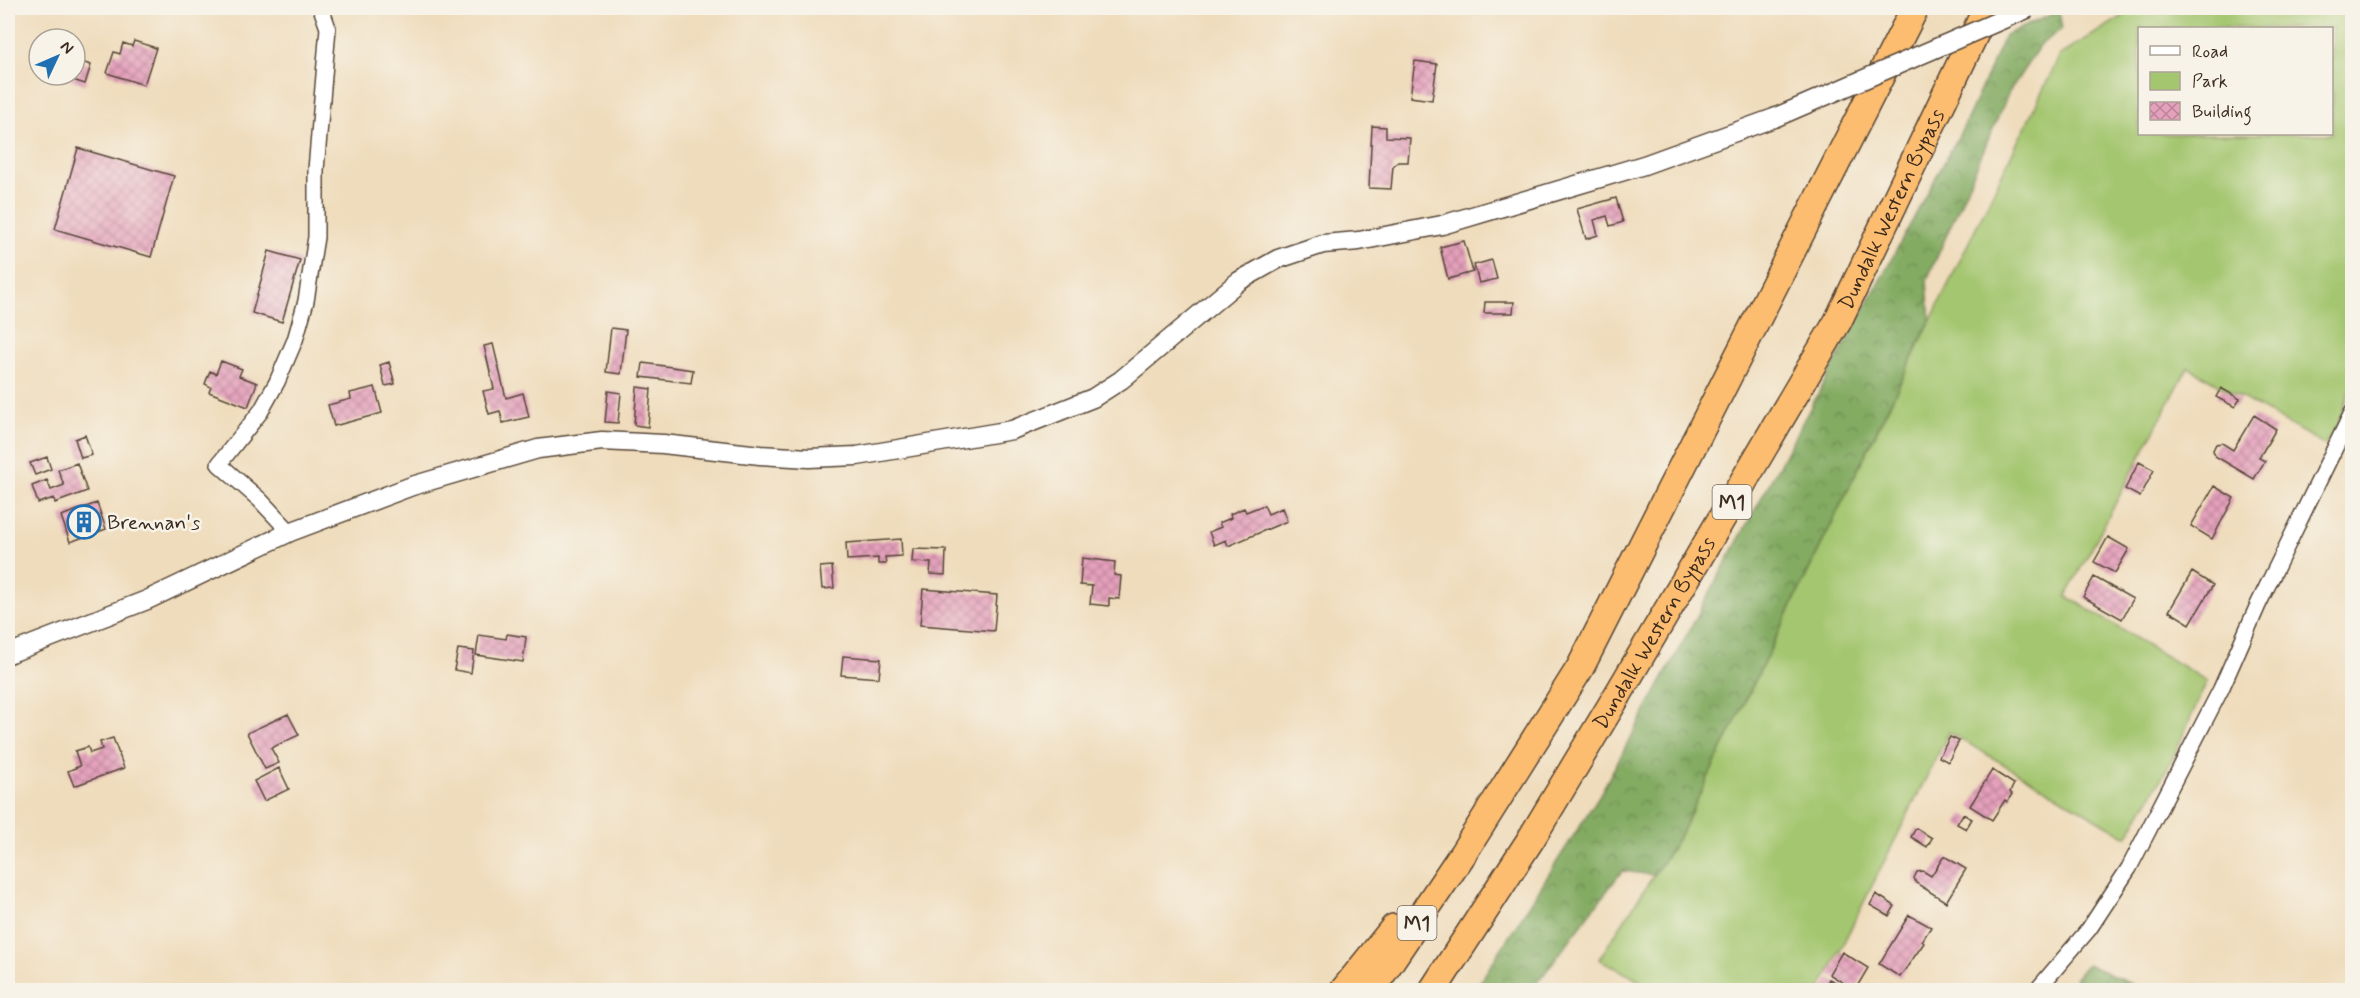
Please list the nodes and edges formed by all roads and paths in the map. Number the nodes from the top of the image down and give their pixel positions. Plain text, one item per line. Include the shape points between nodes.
1 (321, 8) edge
2 (1915, 8) edge
3 (1987, 8) edge
4 (2029, 8) edge
5 (2352, 413) edge
6 (290, 532) junction
7 (8, 654) edge
8 (1462, 855) junction
9 (1437, 986) edge
10 (1344, 990) edge
11 (1371, 990) edge
12 (2037, 990) edge

1 - 6 street via 328,28 316,170 316,237 306,301 277,382 261,411 219,464
2 - 8 highway, M1 via 1580,668
3 - 9 highway, Dundalk Western Bypass / M1 via 1838,321 1617,696
4 - 6 street, bridge via 1774,118 1644,165 1442,225 1323,244 1278,260 1239,280 1121,380 1092,398 1012,430 868,454 809,458 602,441 538,449 412,486
5 - 12 street via 2221,689 2130,868 2089,929
6 - 7 street via 147,600
8 - 10 highway via 1412,904
8 - 11 highway, M1

